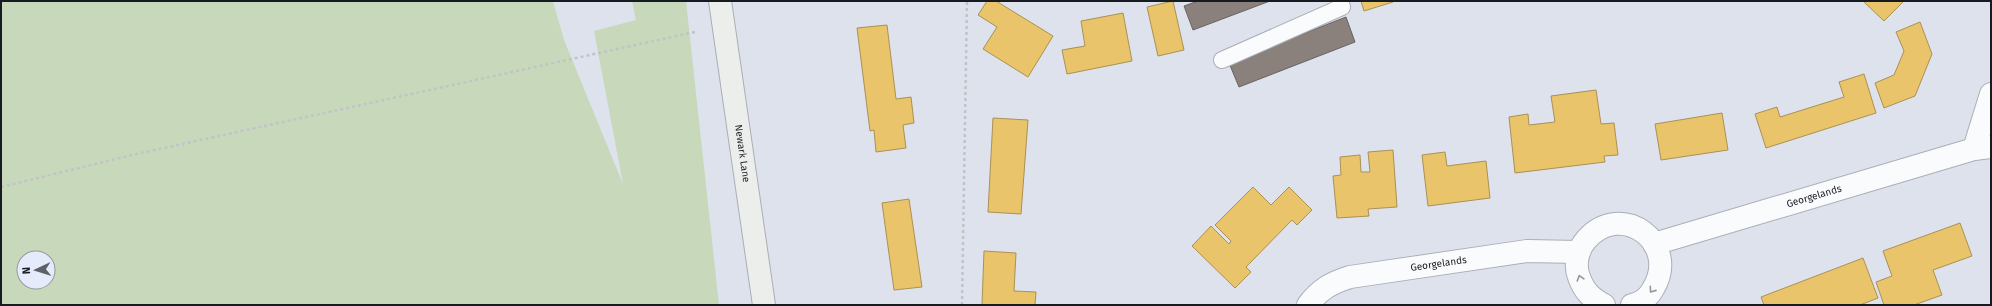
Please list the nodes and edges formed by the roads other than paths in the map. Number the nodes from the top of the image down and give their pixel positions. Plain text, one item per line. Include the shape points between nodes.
1 (720, 1) edge
2 (1340, 1) edge
3 (1222, 60) dead end
4 (1991, 94) edge
5 (1983, 148) edge
6 (1654, 244) junction
7 (1579, 252) junction
8 (764, 305) edge
9 (1308, 305) edge
10 (1604, 305) edge
11 (1632, 305) edge

1 - 8 main road, Newark Lane
2 - 3 lane via 1342,7
4 - 5 street, Georgelands
5 - 6 street, Georgelands
6 - 7 street via 1651,238 1638,228 1623,223 1607,224 1593,232
6 -> 11 street via 1661,266 1658,282 1650,295 1638,304
7 - 9 street, Georgelands via 1528,251 1350,277 1331,283
10 -> 7 street via 1593,300 1583,288 1578,274

